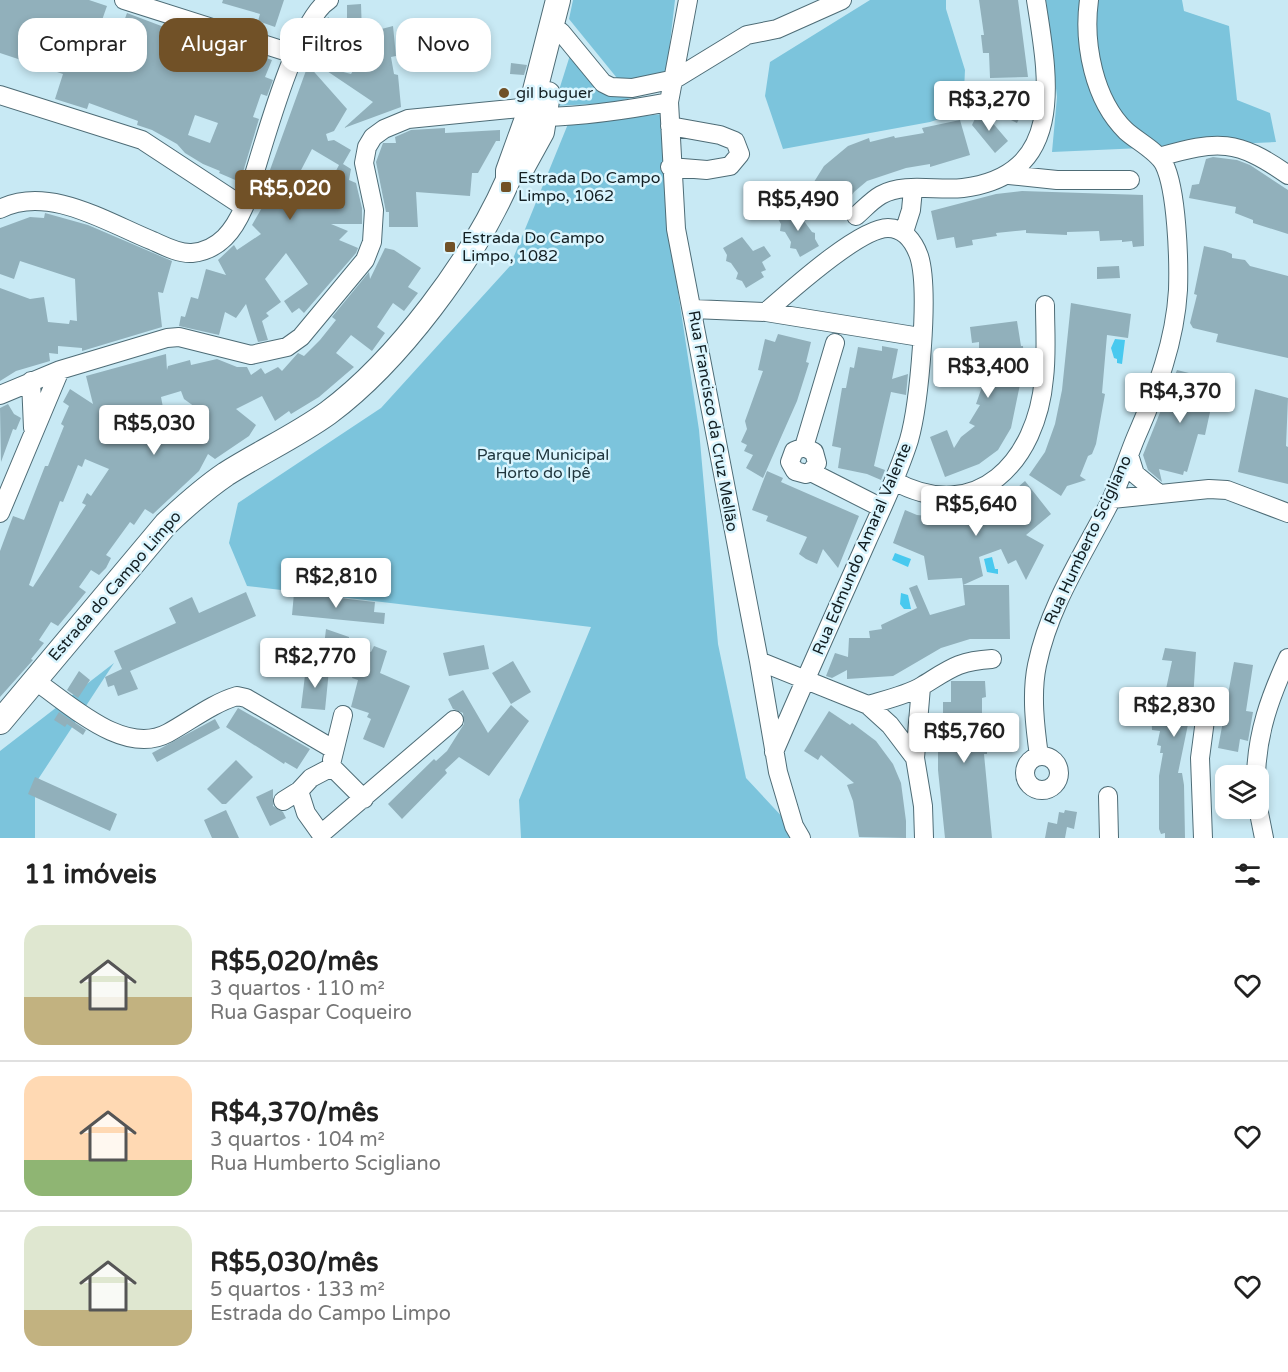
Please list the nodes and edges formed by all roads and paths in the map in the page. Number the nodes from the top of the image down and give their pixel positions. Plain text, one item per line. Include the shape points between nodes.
1 (124, 0) edge
2 (329, 0) edge
3 (558, 0) edge
4 (569, 0) edge
5 (688, 0) edge
6 (842, 0) edge
7 (1036, 0) edge
8 (1089, 0) edge
9 (312, 18) edge
10 (561, 32) junction
11 (280, 50) edge
12 (288, 72) edge
13 (675, 79) junction
14 (0, 95) edge
15 (669, 102) junction
16 (537, 113) junction
17 (670, 126) junction
18 (1159, 157) junction
19 (670, 167) junction
20 (1009, 175) junction
21 (1288, 175) edge
22 (1130, 180) dead end
23 (913, 189) junction
24 (244, 207) junction
25 (0, 209) edge
26 (856, 216) dead end
27 (904, 232) junction
28 (1045, 305) dead end
29 (693, 309) junction
30 (766, 312) junction
31 (920, 337) junction
32 (835, 343) dead end
33 (60, 370) junction
34 (31, 381) junction
35 (0, 395) edge
36 (33, 430) junction
37 (1129, 455) junction
38 (894, 481) junction
39 (1159, 494) junction
40 (1112, 499) junction
41 (882, 508) junction
42 (0, 513) edge
43 (1288, 513) edge
44 (1288, 658) edge
45 (992, 659) dead end
46 (759, 661) junction
47 (34, 680) junction
48 (805, 680) junction
49 (921, 687) junction
50 (1208, 697) dead end
51 (868, 705) junction
52 (343, 715) dead end
53 (1, 720) edge
54 (454, 720) dead end
55 (774, 752) junction
56 (1039, 756) dead end
57 (332, 758) junction
58 (915, 758) junction
59 (1257, 765) edge
60 (299, 791) junction
61 (1108, 796) dead end
62 (364, 799) junction
63 (283, 801) dead end
64 (1260, 819) edge
65 (320, 836) edge
66 (801, 838) edge
67 (924, 838) edge
68 (1109, 838) edge
69 (1203, 838) edge
70 (1264, 838) edge

1 - 11 street
2 - 9 street
3 - 16 main road, Estrada do Campo Limpo via 536,85
4 - 10 main road, Estrada do Campo Limpo
5 - 13 street, Rua Francisco da Cruz Mellão
6 - 13 street via 777,29 747,35
7 - 20 street via 1046,62 1046,106 1041,130 1031,149
8 - 18 street via 1089,50 1104,100 1123,128
10 - 13 street via 593,74 610,87 646,86
10 - 16 main road, Estrada do Campo Limpo
12 - 24 street
13 - 15 street, Rua Francisco da Cruz Mellão
14 - 24 street via 142,140
15 - 16 street via 605,114
15 - 17 street, Rua Francisco da Cruz Mellão
16 - 33 street via 520,108 408,119 373,137 364,163 375,221 365,260 301,337 287,347 251,355 179,337
16 - 47 main road, Estrada do Campo Limpo via 537,143 517,177 508,180 476,242 390,356 327,414 195,496 166,524
17 - 19 street, Rua Francisco da Cruz Mellão
17 - 19 street via 735,141 740,154 730,166 707,170
18 - 21 street via 1204,146 1231,145 1256,153
18 - 37 street, Rua Humberto Scigliano via 1168,176 1173,206 1177,297 1159,384
19 - 29 street, Rua Francisco da Cruz Mellão via 676,228
20 - 22 street via 1057,180
20 - 23 street via 963,188
23 - 26 street via 880,195
23 - 27 street
24 - 25 street via 227,237 217,245 190,253 171,249 67,205 30,201
27 - 30 street via 885,228 857,239
27 - 31 street, Rua Edmundo Amaral Valente via 921,262
28 - 38 street via 1041,397 1028,437 1011,466 984,487 952,497 917,493
29 - 30 street
29 - 46 street, Rua Francisco da Cruz Mellão
30 - 31 street
31 - 38 street, Rua Edmundo Amaral Valente via 915,417
32 - 41 street via 804,447 817,457 811,472
33 - 34 street
33 - 36 street
34 - 35 street
34 - 36 street
36 - 42 street
37 - 39 street via 1135,474
37 - 40 street, Rua Humberto Scigliano
38 - 41 street, Rua Edmundo Amaral Valente
39 - 40 street
39 - 43 street via 1227,490
40 - 56 street, Rua Humberto Scigliano via 1047,626 1036,668
41 - 48 street, Rua Edmundo Amaral Valente
44 - 59 street via 1260,730
45 - 49 street via 953,666
46 - 48 street
46 - 55 street, Rua Francisco da Cruz Mellão
47 - 53 main road, Estrada do Campo Limpo
47 - 57 street via 126,738 153,739 237,696 246,698
48 - 51 street
48 - 55 street, Rua Edmundo Amaral Valente
49 - 51 street
49 - 58 street
50 - 69 street via 1200,758
51 - 58 street via 890,725
52 - 57 street
54 - 62 street
55 - 66 street, Rua Francisco da Cruz Mellão via 784,798
57 - 60 street
57 - 62 street
58 - 67 street
60 - 63 street
60 - 65 street via 301,805
61 - 68 street
62 - 65 street
64 - 70 street

